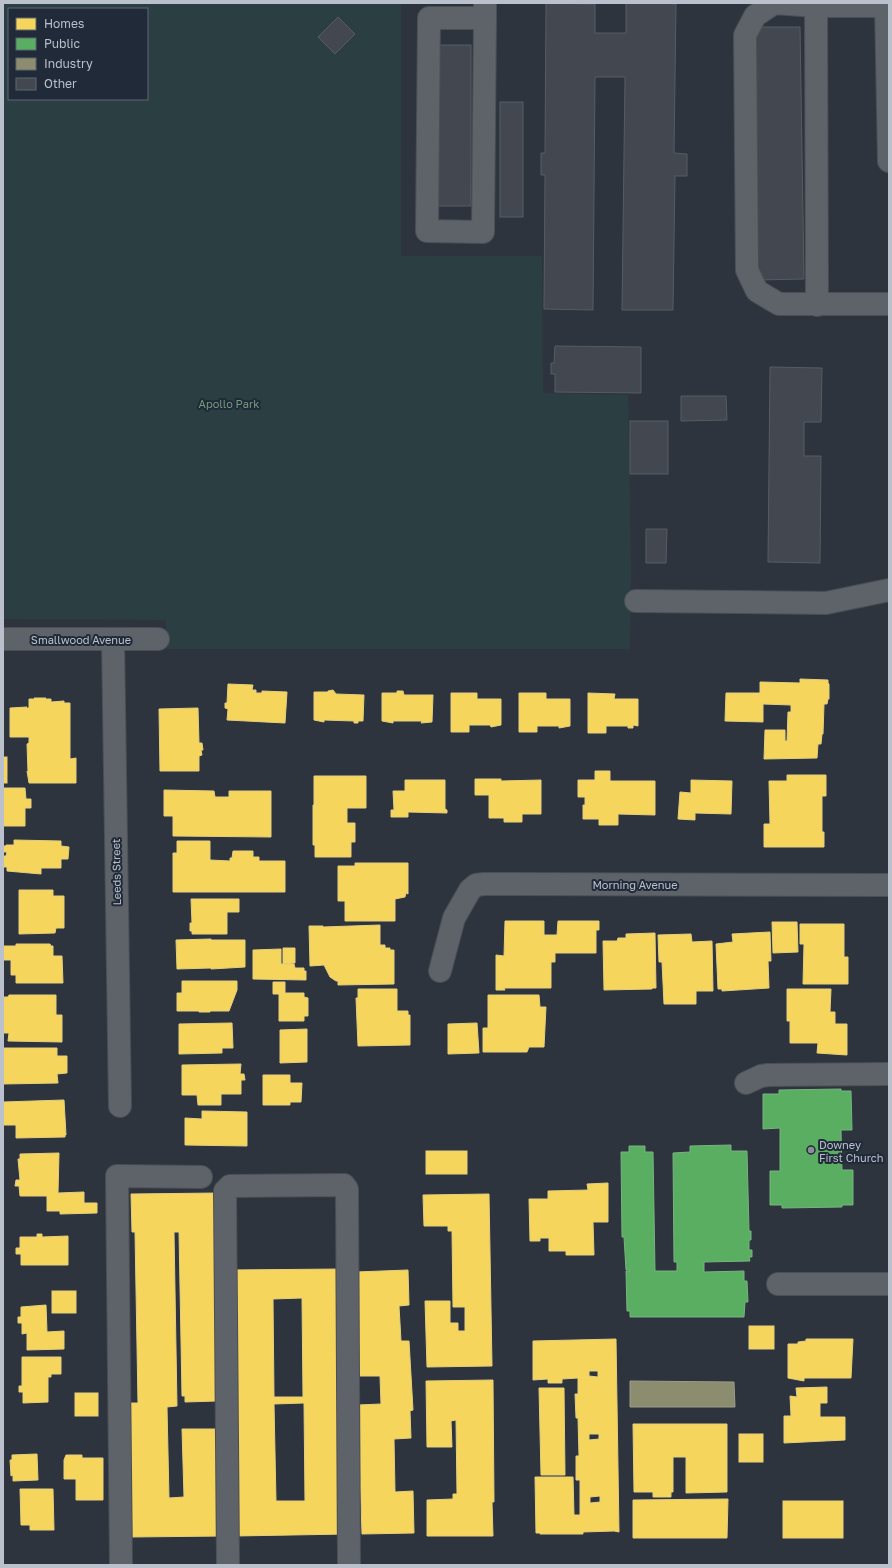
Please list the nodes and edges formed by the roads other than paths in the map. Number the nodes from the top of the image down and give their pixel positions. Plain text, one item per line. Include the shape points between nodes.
1 (886, 4) edge
2 (816, 6) junction
3 (485, 10) edge
4 (889, 161) edge
5 (889, 304) edge
6 (817, 305) junction
7 (889, 590) edge
8 (636, 602) dead end
9 (113, 639) junction
10 (158, 639) dead end
11 (3, 640) edge
12 (889, 885) edge
13 (440, 971) dead end
14 (889, 1074) edge
15 (746, 1083) dead end
16 (120, 1106) dead end
17 (201, 1177) dead end
18 (778, 1284) dead end
19 (889, 1284) edge
20 (121, 1565) edge
21 (228, 1565) edge
22 (349, 1565) edge

1 - 2 street
1 - 4 street
2 - 6 street
2 - 6 street via 774,3 755,16 745,35 745,43 746,270 758,291 779,304
3 - 3 street via 483,232 427,231 429,18
5 - 6 street
7 - 8 street via 826,603
9 - 10 street, Smallwood Avenue
9 - 11 street, Smallwood Avenue
9 - 16 street, Leeds Street
12 - 13 street, Morning Avenue via 476,885 470,890 454,918
14 - 15 street via 768,1075
17 - 20 street via 117,1176
18 - 19 street
21 - 22 street via 225,1191 230,1186 344,1185 347,1190

